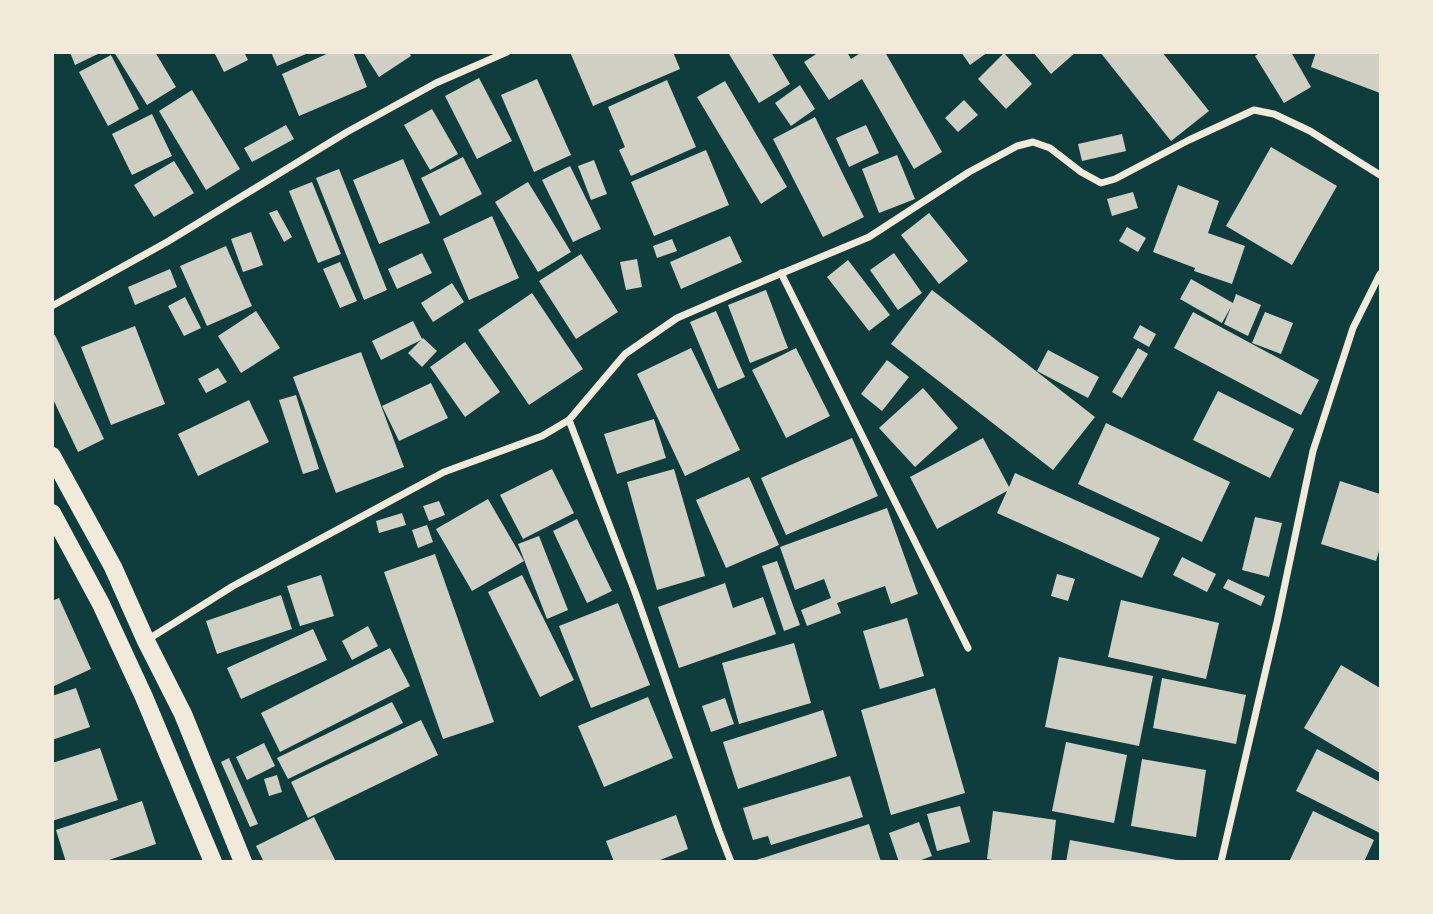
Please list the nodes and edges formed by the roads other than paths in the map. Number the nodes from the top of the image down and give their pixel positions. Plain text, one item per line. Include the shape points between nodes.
1 (507, 52) edge
2 (1381, 175) edge
3 (781, 273) junction
4 (1381, 274) edge
5 (52, 306) edge
6 (569, 420) junction
7 (52, 456) edge
8 (52, 513) edge
9 (146, 641) junction
10 (968, 648) dead end
11 (214, 862) edge
12 (243, 862) edge
13 (731, 862) edge
14 (1222, 862) edge

1 - 5 street via 391,107
2 - 3 street via 1310,131 1254,110 1101,183 1033,142 969,172 869,237
3 - 6 street via 677,318 625,354
3 - 10 street
4 - 14 street via 1353,328 1313,451
6 - 9 street via 542,436 444,472 233,586
6 - 13 street
7 - 9 main road via 113,567
8 - 11 main road via 112,627
9 - 12 main road via 183,714

